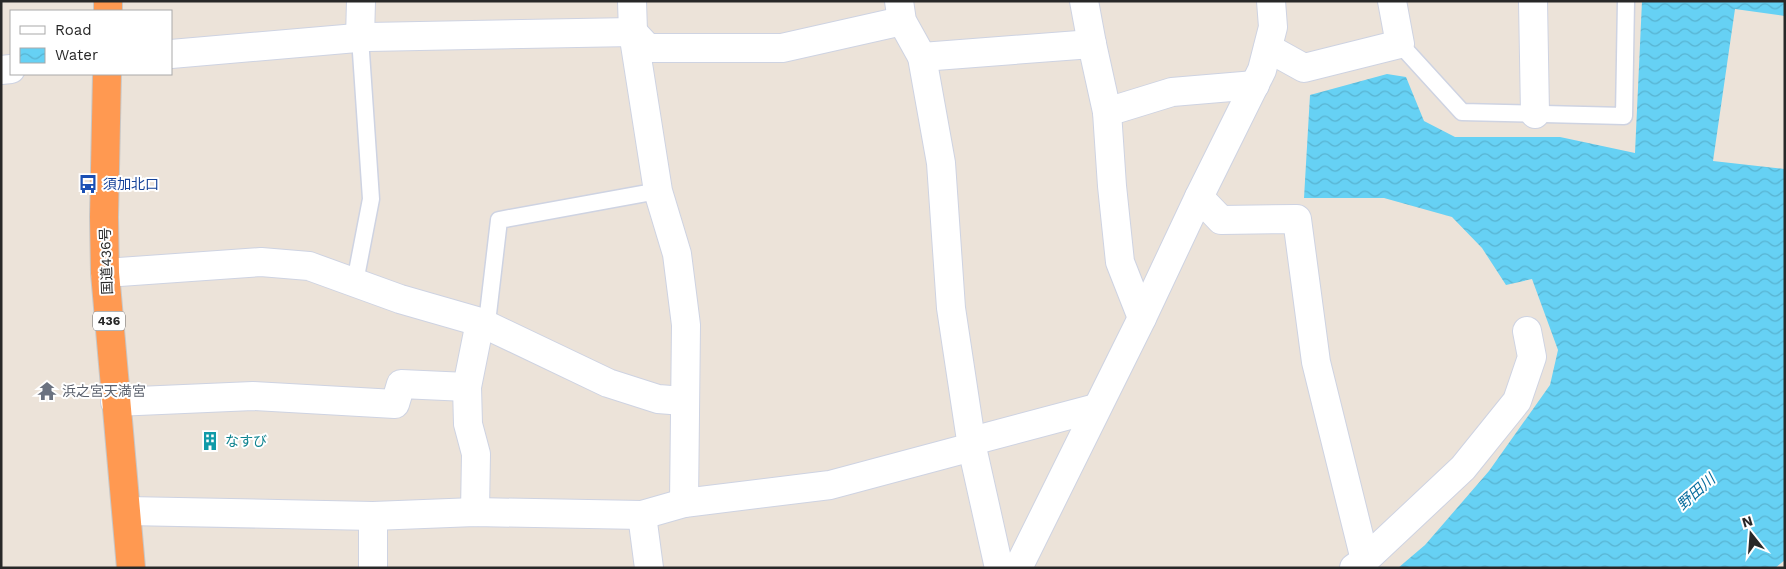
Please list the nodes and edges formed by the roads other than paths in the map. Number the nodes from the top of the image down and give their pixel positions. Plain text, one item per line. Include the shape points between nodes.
1 (361, 1) edge
2 (632, 1) edge
3 (1084, 1) edge
4 (1271, 1) edge
5 (1392, 1) edge
6 (1533, 1) edge
7 (1626, 1) edge
8 (900, 11) edge
9 (633, 32) junction
10 (360, 38) junction
11 (1092, 44) junction
12 (1400, 44) junction
13 (1268, 48) junction
14 (172, 54) edge
15 (922, 57) junction
16 (106, 75) edge
17 (1255, 85) junction
18 (1107, 112) junction
19 (1536, 114) junction
20 (658, 191) junction
21 (1199, 197) junction
22 (105, 274) junction
23 (355, 282) junction
24 (1142, 318) junction
25 (480, 322) junction
26 (1527, 331) dead end
27 (467, 387) junction
28 (684, 401) junction
29 (115, 402) junction
30 (1096, 408) junction
31 (972, 444) junction
32 (684, 503) junction
33 (127, 511) junction
34 (474, 512) junction
35 (642, 515) junction
36 (373, 516) junction
37 (1360, 564) edge
38 (130, 568) edge
39 (373, 568) edge
40 (649, 568) edge
41 (999, 568) edge
42 (1018, 568) edge

1 - 10 street
2 - 9 street
3 - 11 street
4 - 13 street via 1273,27
5 - 12 street
6 - 19 street
7 - 19 lane via 1624,116
8 - 9 street via 782,48 648,48
8 - 15 street
9 - 10 street
9 - 20 street
10 - 14 street
10 - 23 lane via 370,199
11 - 15 street
11 - 18 street
12 - 13 street via 1304,68
12 - 19 lane via 1462,112
13 - 17 street
15 - 31 street via 941,163 952,308
16 - 22 highway, 国道436号 / 436
17 - 18 street via 1172,92
17 - 21 street
18 - 24 street via 1120,262
20 - 25 lane via 499,220 488,314
20 - 28 street via 677,254 686,325
21 - 24 street
21 - 37 street via 1221,220 1297,219 1316,362
22 - 23 street via 261,262 310,266
22 - 29 highway, 国道436号 / 436
23 - 25 street
24 - 30 street
25 - 27 street
25 - 28 street via 608,383 658,399
26 - 37 street via 1532,357 1517,401 1463,468
27 - 29 street via 401,384 395,404 253,396
27 - 34 street via 468,424 476,454
28 - 32 street
29 - 33 highway, 国道436号 / 436
30 - 31 street
30 - 42 street
31 - 32 street via 830,485
31 - 41 street
32 - 35 street
33 - 36 street
33 - 38 highway, 国道436号 / 436
34 - 35 street
34 - 36 street
35 - 40 street
36 - 39 street

